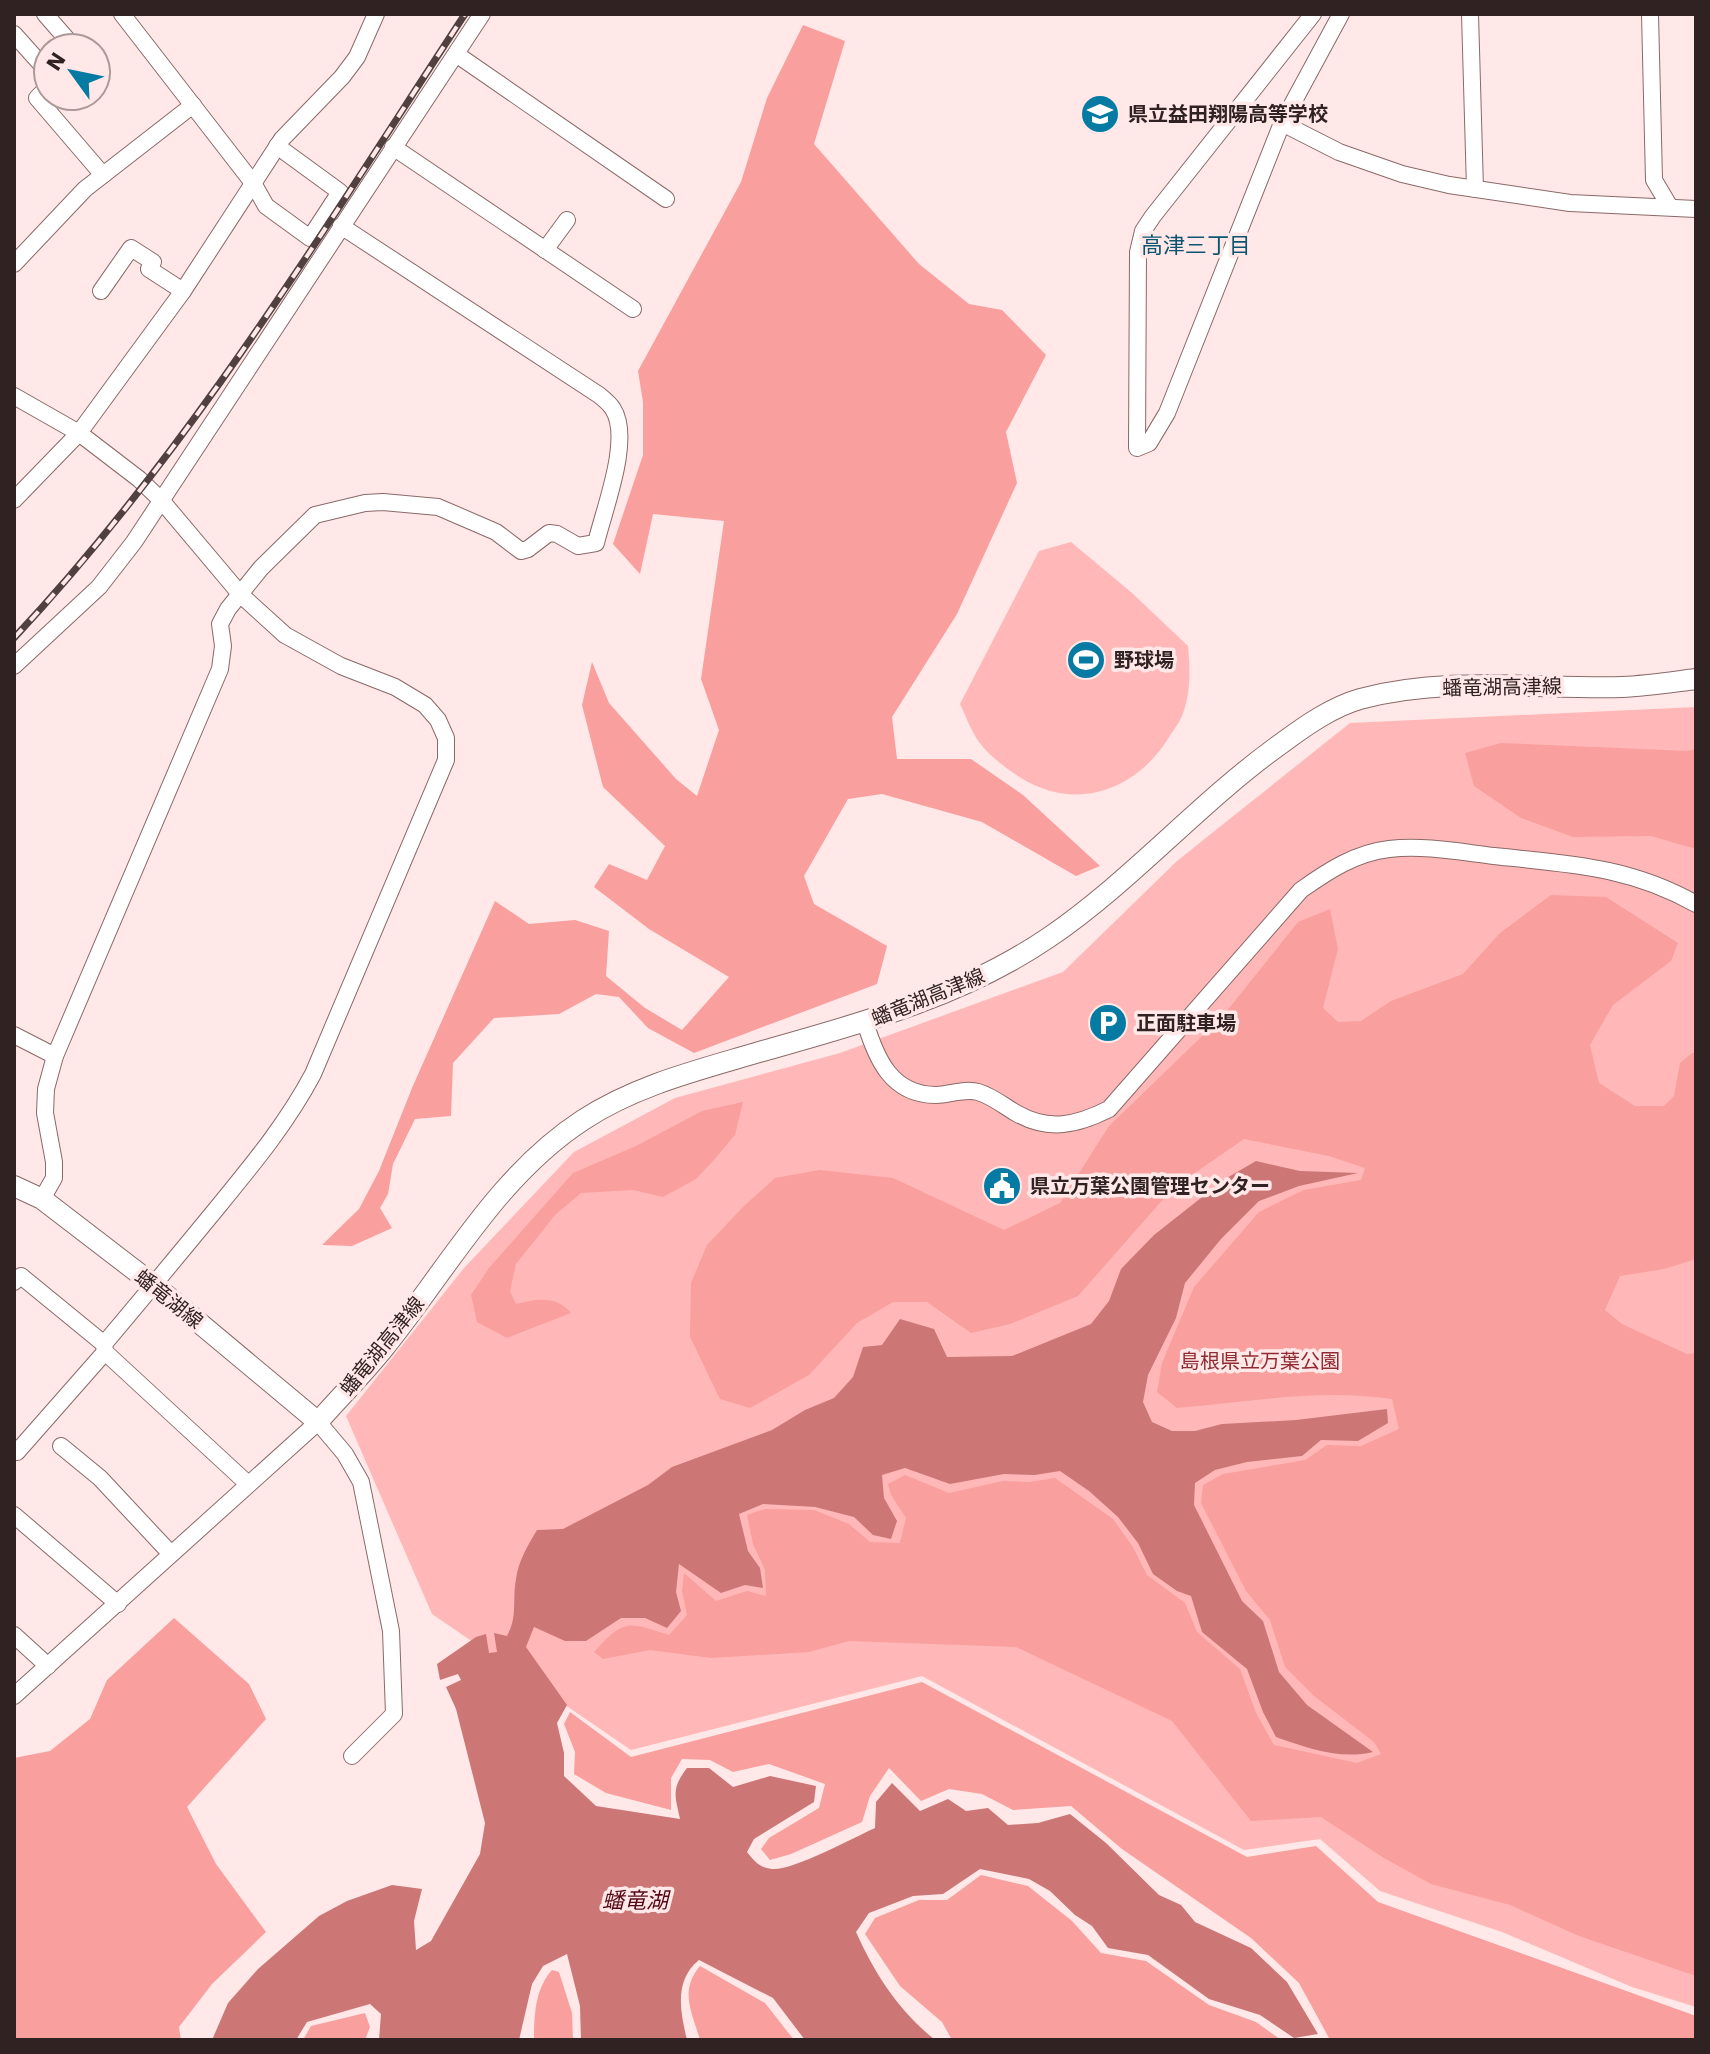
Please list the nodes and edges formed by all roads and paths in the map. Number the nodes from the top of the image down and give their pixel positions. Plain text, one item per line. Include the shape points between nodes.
1 (45, 14) edge
2 (122, 14) edge
3 (376, 14) edge
4 (482, 14) edge
5 (1313, 14) edge
6 (1341, 14) edge
7 (1470, 14) edge
8 (1650, 14) edge
9 (61, 32) edge
10 (14, 34) edge
11 (32, 54) edge
12 (456, 54) junction
13 (193, 105) junction
14 (49, 112) edge
15 (1282, 123) junction
16 (277, 146) junction
17 (393, 147) junction
18 (103, 175) junction
19 (253, 183) junction
20 (1475, 189) junction
21 (666, 199) dead end
22 (1670, 207) junction
23 (1696, 209) edge
24 (567, 220) dead end
25 (341, 226) junction
26 (545, 250) junction
27 (14, 264) edge
28 (101, 291) dead end
29 (183, 291) junction
30 (633, 309) dead end
31 (14, 396) edge
32 (79, 433) junction
33 (14, 500) edge
34 (161, 500) junction
35 (241, 595) junction
36 (14, 666) edge
37 (1696, 679) edge
38 (1696, 904) edge
39 (865, 1022) junction
40 (14, 1035) edge
41 (55, 1056) junction
42 (14, 1186) edge
43 (42, 1199) junction
44 (14, 1282) edge
45 (154, 1285) junction
46 (105, 1348) junction
47 (318, 1422) junction
48 (61, 1446) dead end
49 (14, 1448) edge
50 (248, 1484) junction
51 (14, 1515) edge
52 (171, 1554) junction
53 (118, 1604) junction
54 (14, 1635) edge
55 (48, 1666) junction
56 (16, 1691) edge
57 (352, 1756) dead end

1 - 9 street
2 - 13 street
3 - 16 street via 349,67
4 - 12 street
5 - 15 street via 1138,229 1137,448 1149,443 1167,413
6 - 15 street
7 - 20 street
8 - 22 street via 1654,180
10 - 11 street
12 - 17 street
12 - 21 street
13 - 18 street
13 - 19 street
14 - 18 street
15 - 20 street via 1339,152 1402,174
16 - 19 street
16 - 19 street via 340,192 310,238 266,206
17 - 25 street
17 - 26 street
18 - 27 street
19 - 29 street
20 - 22 street via 1570,203
22 - 23 street
24 - 26 street
25 - 34 street
25 - 35 street via 612,408 620,445 596,543 578,546 549,533 521,551 496,532 438,507 365,503 315,515
26 - 30 street
28 - 29 street via 131,248 153,262 149,269
29 - 32 street
31 - 32 street
32 - 33 street
32 - 34 street
34 - 35 street
34 - 36 street via 99,587
35 - 41 street via 220,624 220,669
35 - 45 street via 311,651 425,705 446,738 446,760 297,1105
37 - 39 main road, 蟠竜湖高津線 via 1625,687 1468,684 1356,700 1310,723 1250,766 1095,904 1048,938 962,987
38 - 39 street via 1612,870 1426,848 1359,855 1301,890 1109,1109 1063,1126 1025,1118 976,1091 915,1093 891,1078 874,1053
39 - 47 main road, 蟠竜湖高津線 via 678,1075 574,1126 502,1191 383,1350
40 - 41 street
41 - 43 street via 45,1113 54,1178
42 - 43 main road, 蟠竜湖線
43 - 45 main road, 蟠竜湖線
44 - 46 street via 21,1276
45 - 46 street
45 - 47 main road, 蟠竜湖線
46 - 49 street via 17,1452
46 - 50 street
47 - 50 street
47 - 57 street via 361,1482 391,1631 394,1714
48 - 52 street via 100,1478
50 - 52 street
51 - 53 street
52 - 53 street
53 - 55 street
54 - 55 street
55 - 56 street

